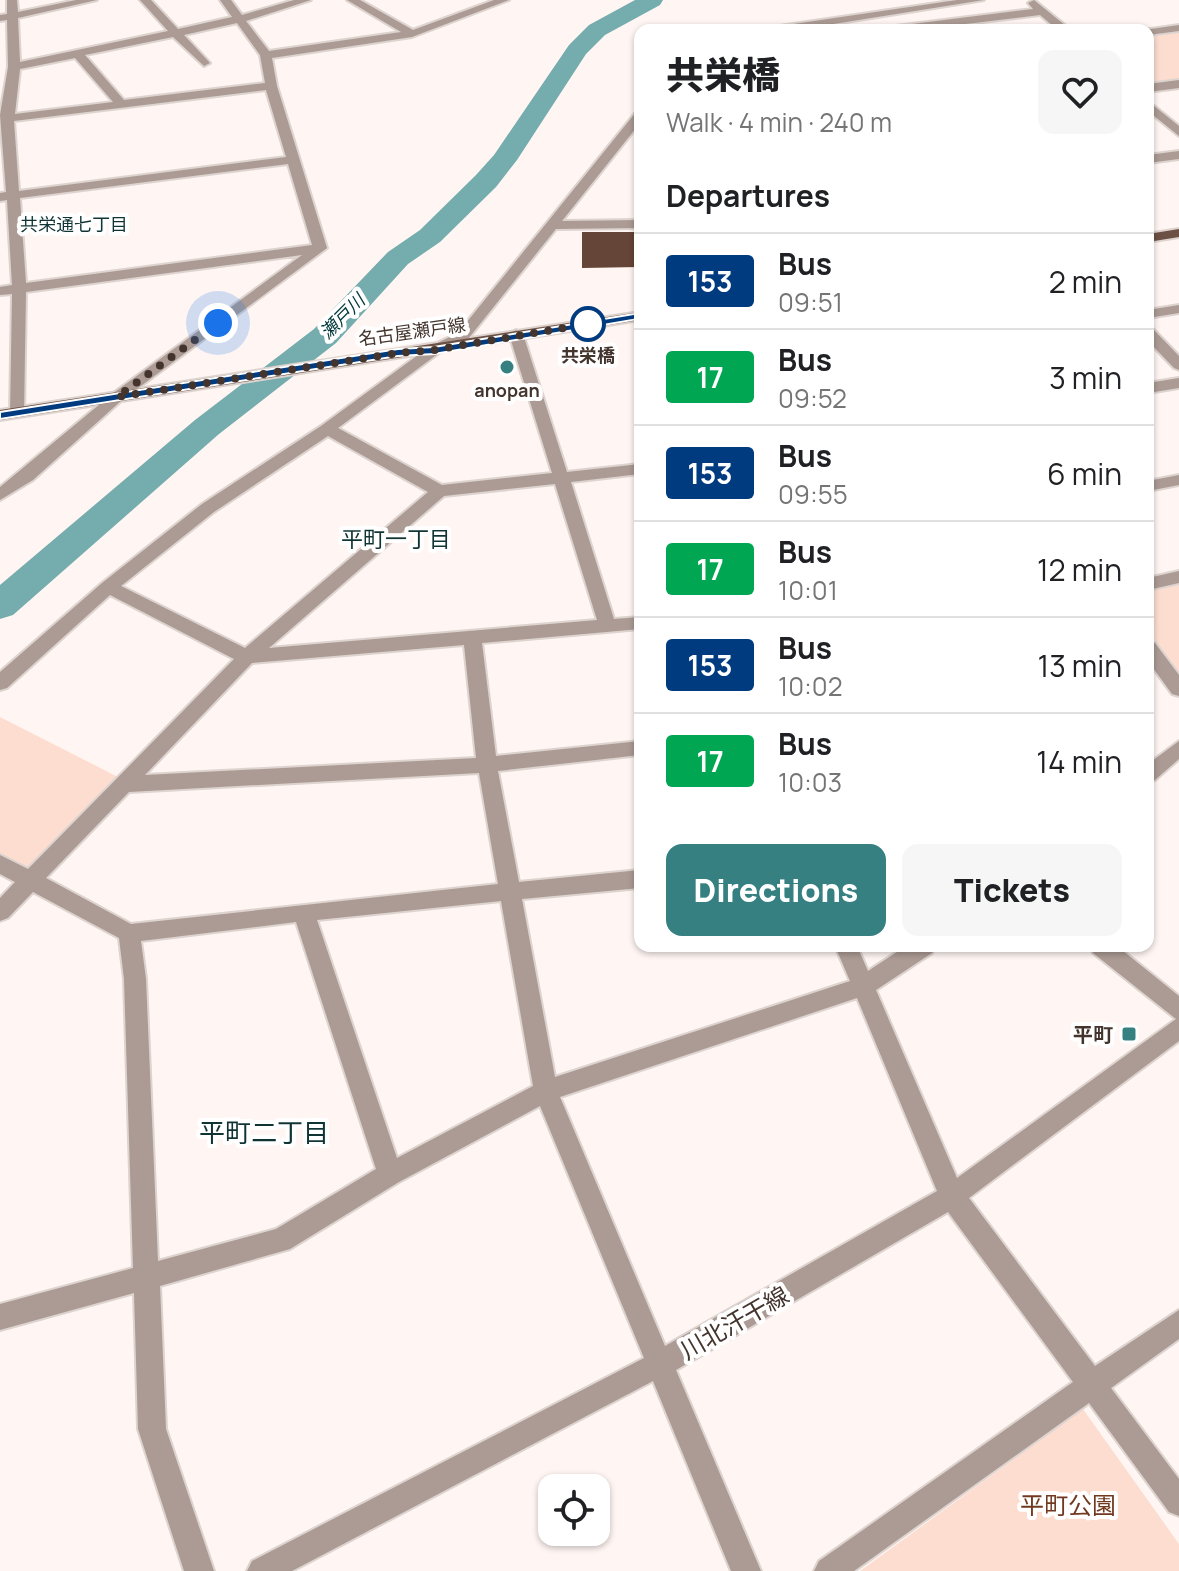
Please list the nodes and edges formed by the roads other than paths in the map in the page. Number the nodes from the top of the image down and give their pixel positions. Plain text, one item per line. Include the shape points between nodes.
1 (12, 0) edge
2 (92, 0) edge
3 (145, 0) edge
4 (225, 0) edge
5 (306, 0) edge
6 (352, 0) edge
7 (477, 0) edge
8 (504, 0) edge
9 (979, 0) edge
10 (1030, 0) edge
11 (489, 7) junction
12 (1043, 11) junction
13 (856, 16) junction
14 (6, 17) edge
15 (241, 19) junction
16 (809, 24) edge
17 (864, 24) edge
18 (937, 24) edge
19 (1058, 24) edge
20 (1179, 28) edge
21 (1154, 31) edge
22 (173, 33) junction
23 (412, 34) junction
24 (77, 53) junction
25 (266, 55) junction
26 (204, 63) dead end
27 (14, 67) junction
28 (1179, 84) edge
29 (271, 86) junction
30 (1154, 87) edge
31 (121, 104) junction
32 (1154, 110) edge
33 (4, 119) edge
34 (634, 123) edge
35 (1179, 132) edge
36 (622, 139) junction
37 (634, 142) edge
38 (1179, 155) edge
39 (1154, 158) edge
40 (293, 160) junction
41 (6, 196) edge
42 (634, 224) edge
43 (553, 225) junction
44 (1179, 233) edge
45 (1154, 237) edge
46 (320, 248) junction
47 (19, 289) junction
48 (0, 291) edge
49 (1179, 309) edge
50 (1154, 313) edge
51 (634, 317) edge
52 (516, 334) junction
53 (1154, 338) edge
54 (434, 350) junction
55 (1179, 365) edge
56 (1179, 383) edge
57 (1154, 387) edge
58 (117, 397) junction
59 (8, 414) edge
60 (327, 429) junction
61 (634, 470) edge
62 (563, 477) junction
63 (1179, 480) edge
64 (1154, 485) edge
65 (439, 491) junction
66 (0, 495) edge
67 (1179, 577) edge
68 (1154, 583) edge
69 (108, 587) junction
70 (634, 624) edge
71 (608, 627) junction
72 (472, 638) junction
73 (1154, 656) edge
74 (247, 657) junction
75 (0, 683) edge
76 (1179, 689) edge
77 (1179, 748) edge
78 (634, 749) edge
79 (487, 765) junction
80 (1154, 770) edge
81 (126, 784) junction
82 (0, 864) edge
83 (30, 880) junction
84 (634, 880) edge
85 (510, 890) junction
86 (0, 912) edge
87 (304, 912) junction
88 (129, 933) junction
89 (849, 952) edge
90 (915, 952) edge
91 (1108, 952) edge
92 (863, 986) junction
93 (1179, 1010) edge
94 (1179, 1028) edge
95 (546, 1091) junction
96 (390, 1174) junction
97 (952, 1196) junction
98 (144, 1277) junction
99 (0, 1317) edge
100 (1179, 1323) edge
101 (661, 1363) junction
102 (1094, 1384) junction
103 (1179, 1502) edge
104 (199, 1571) edge
105 (262, 1571) edge
106 (746, 1571) edge
107 (829, 1571) edge

1 - 14 street
2 - 14 street
3 - 22 street
4 - 15 street
5 - 15 street
6 - 23 street
7 - 11 street
8 - 11 street
9 - 13 street
10 - 12 street
11 - 23 street
12 - 18 street
12 - 19 street
13 - 16 street
13 - 17 street
14 - 27 street
15 - 22 street
15 - 25 street
20 - 21 street
22 - 24 street
22 - 26 street
23 - 25 street
24 - 27 street
24 - 31 street
25 - 29 street
27 - 33 street
28 - 30 street
29 - 31 street
29 - 40 street
31 - 33 street
32 - 35 street
33 - 41 street
34 - 36 street
36 - 37 street
36 - 43 street
38 - 39 street
40 - 41 street
40 - 46 street
41 - 47 street
42 - 43 street
43 - 54 street via 463,336
44 - 45 main road
46 - 47 street
46 - 58 street
47 - 48 street
47 - 59 street
49 - 50 street
51 - 52 main road, 名古屋瀬戸線
52 - 54 main road, 名古屋瀬戸線
52 - 62 street
53 - 55 street
54 - 58 main road, 名古屋瀬戸線
54 - 60 street
56 - 57 street
58 - 59 main road, 名古屋瀬戸線
58 - 66 street
60 - 65 street
60 - 69 street via 208,508
61 - 62 street
62 - 65 street
62 - 71 street
63 - 64 street
65 - 74 street
67 - 68 street
69 - 74 street
69 - 75 street
70 - 71 street
71 - 72 street
72 - 74 street
72 - 79 street
73 - 76 street
74 - 81 street
77 - 80 street
78 - 79 street
79 - 81 street
79 - 85 street
81 - 83 street
82 - 83 street
83 - 86 street
83 - 88 street
84 - 85 street
85 - 87 street
85 - 95 street
87 - 88 street
87 - 96 street
88 - 98 street
89 - 92 street
90 - 92 street
91 - 93 street
92 - 95 street
92 - 97 street
94 - 97 street, 川北汗干線
95 - 96 street
95 - 101 street
96 - 98 street via 281,1240
97 - 101 street, 川北汗干線
97 - 102 street
98 - 99 street
98 - 104 street via 152,1429
100 - 102 street
101 - 105 street, 川北汗干線
101 - 106 street
102 - 103 street
102 - 107 street

